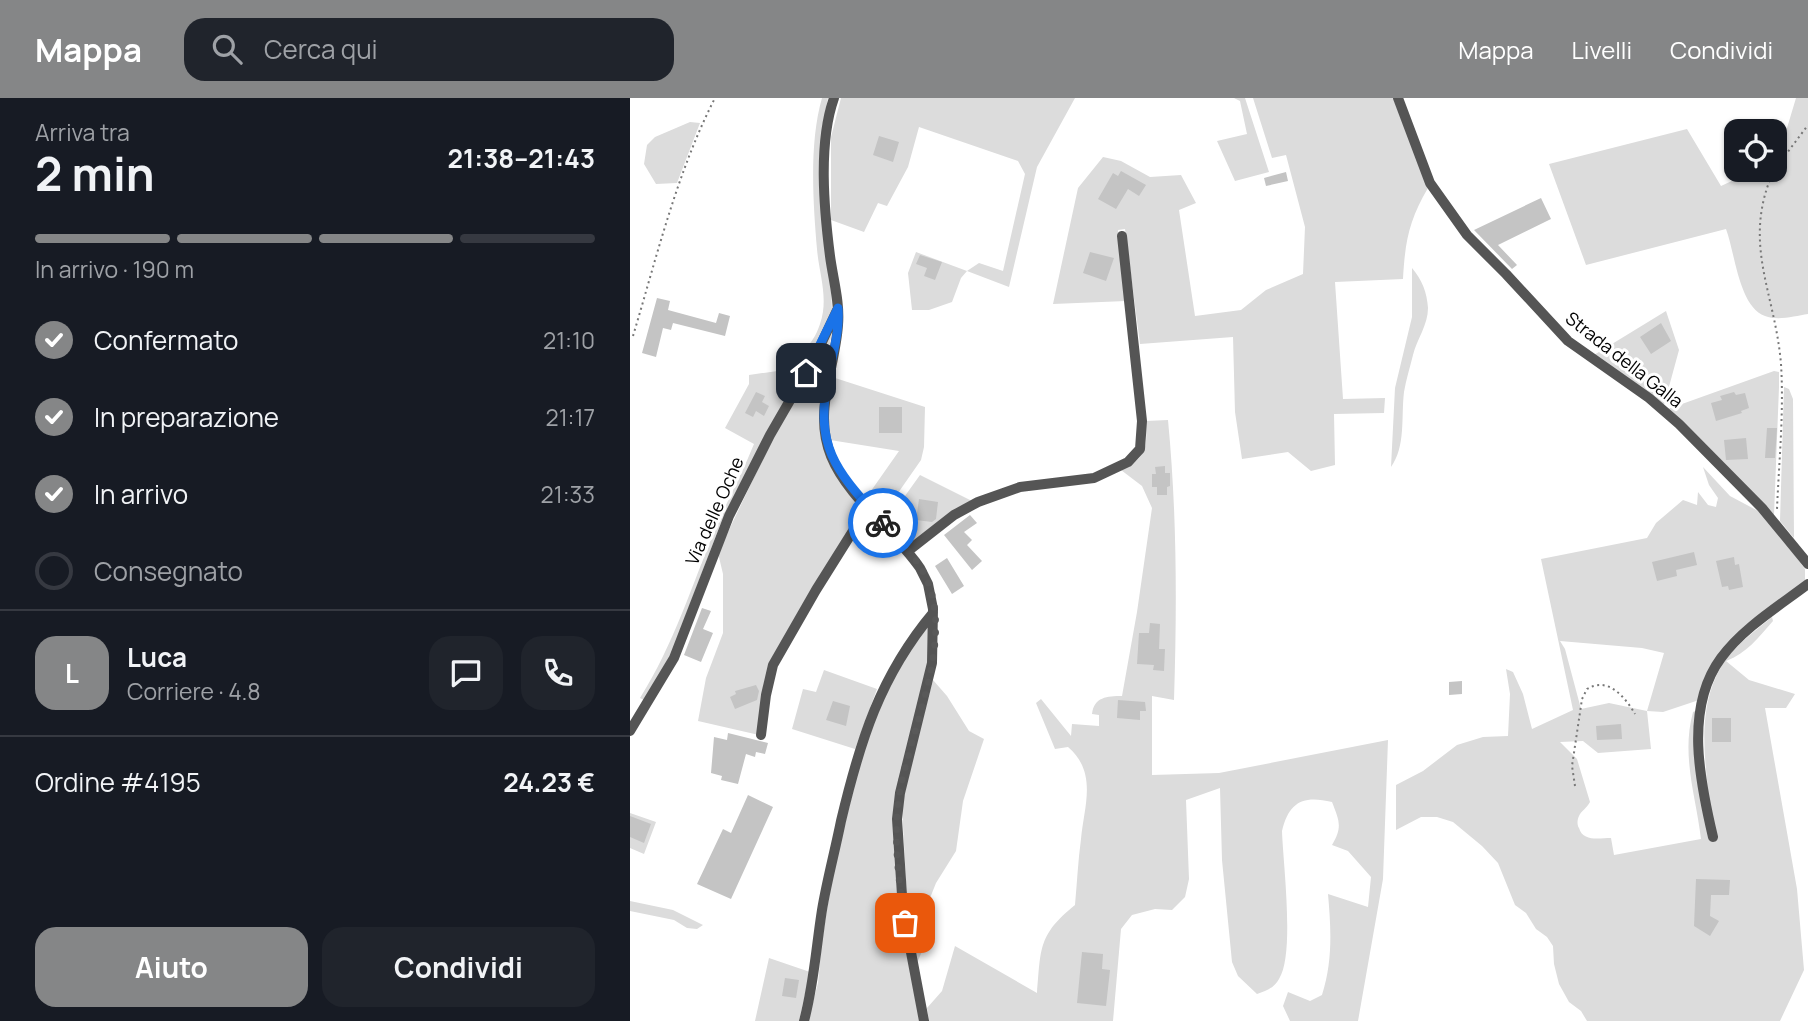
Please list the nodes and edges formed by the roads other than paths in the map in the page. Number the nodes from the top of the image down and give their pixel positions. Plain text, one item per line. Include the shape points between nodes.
1 (834, 98) edge
2 (1398, 98) edge
3 (1122, 236) dead end
4 (838, 308) junction
5 (868, 507) junction
6 (908, 551) junction
7 (1808, 564) edge
8 (1808, 584) edge
9 (933, 613) junction
10 (630, 731) edge
11 (761, 735) dead end
12 (1713, 837) dead end
13 (804, 1021) edge
14 (925, 1021) edge

1 - 4 street via 827,129 825,188
2 - 7 street, Strada della Galla via 1430,183 1466,235 1558,332 1663,409 1777,524
3 - 6 street via 1141,409 1138,453 1094,478 1020,487 971,505
4 - 5 street via 824,403 826,437 836,467
4 - 10 street, Via delle Oche via 729,516 674,658
5 - 6 street
5 - 11 street via 773,665
6 - 9 street via 925,576
8 - 12 street via 1728,650 1709,682 1699,746
9 - 13 street via 898,659 862,741 827,885
9 - 14 street via 931,671 897,819 903,910

